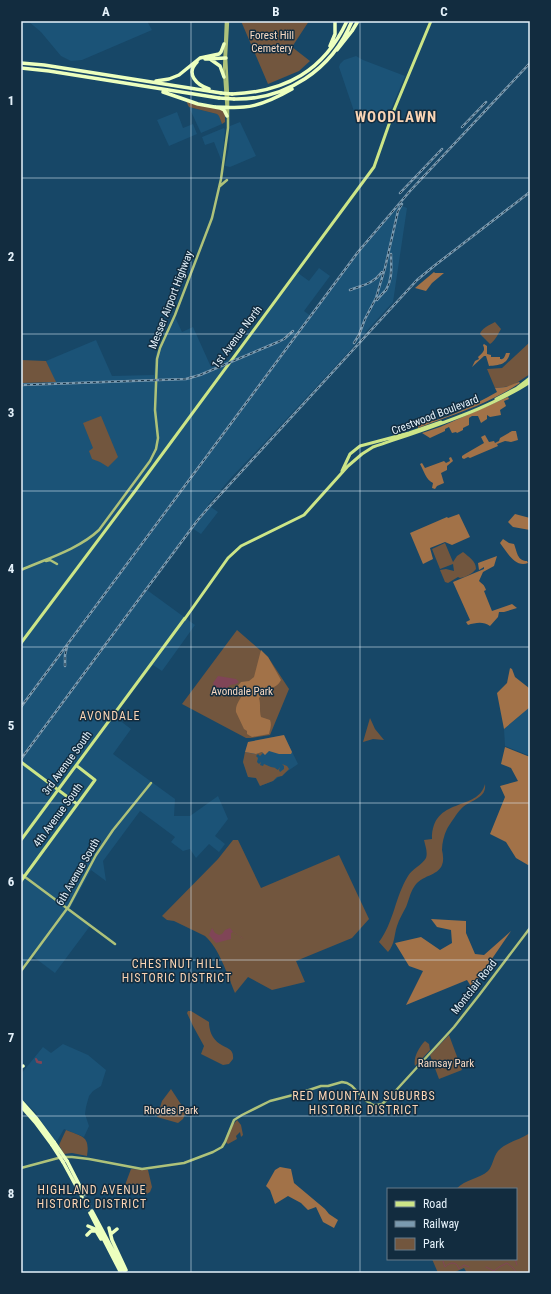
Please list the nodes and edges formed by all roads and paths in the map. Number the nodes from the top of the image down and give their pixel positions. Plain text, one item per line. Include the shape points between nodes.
1 (227, 21) edge
2 (335, 21) edge
3 (347, 21) edge
4 (352, 21) edge
5 (358, 21) edge
6 (431, 21) edge
7 (224, 44) junction
8 (328, 51) junction
9 (204, 56) junction
10 (225, 57) junction
11 (209, 58) junction
12 (328, 59) junction
13 (21, 63) edge
14 (21, 68) edge
15 (224, 77) junction
16 (149, 81) junction
17 (300, 82) junction
18 (145, 87) junction
19 (220, 93) junction
20 (215, 107) junction
21 (227, 107) junction
22 (236, 108) junction
23 (228, 116) junction
24 (227, 180) dead end
25 (219, 186) junction
26 (530, 378) edge
27 (530, 382) edge
28 (341, 473) junction
29 (40, 562) junction
30 (57, 564) dead end
31 (21, 570) edge
32 (21, 643) edge
33 (21, 762) edge
34 (77, 766) junction
35 (151, 783) dead end
36 (58, 789) junction
37 (77, 804) junction
38 (21, 840) edge
39 (23, 876) edge
40 (21, 881) edge
41 (67, 908) junction
42 (530, 928) edge
43 (115, 944) dead end
44 (21, 971) edge
45 (21, 1102) edge
46 (21, 1106) edge
47 (53, 1143) junction
48 (21, 1168) edge
49 (83, 1196) tunnel mouth
50 (91, 1212) tunnel mouth
51 (88, 1226) dead end
52 (109, 1228) dead end
53 (117, 1229) dead end
54 (96, 1232) junction
55 (111, 1234) junction
56 (87, 1235) dead end
57 (110, 1246) junction
58 (118, 1260) junction
59 (121, 1273) edge
60 (126, 1273) edge

1 - 7 main road, Messer Airport Highway
1 - 10 main road, Messer Airport Highway
2 - 8 highway via 335,34
3 - 8 highway
4 - 12 highway
5 - 12 highway via 341,47
6 - 32 main road, 1st Avenue North via 394,110 374,167
7 - 9 highway via 219,54
7 - 10 main road, Messer Airport Highway
8 - 19 highway, bridge via 299,77 273,88 261,92
9 - 10 highway
9 - 16 highway via 179,75
10 - 11 highway
10 - 15 main road, Messer Airport Highway
10 - 21 main road, Messer Airport Highway
11 - 15 highway via 220,66
11 - 19 highway via 197,62 193,75 199,85
12 - 17 highway
13 - 16 highway
14 - 18 highway
15 - 21 main road, Messer Airport Highway
16 - 19 highway
17 - 18 highway, bridge via 286,90 250,99 219,98
17 - 22 highway via 291,90 260,104
18 - 20 highway
20 - 21 highway
20 - 23 highway via 223,109
21 - 22 highway
21 - 23 main road, Messer Airport Highway
22 - 23 highway
23 - 25 main road, Messer Airport Highway via 224,164
24 - 25 main road
25 - 29 main road, Messer Airport Highway via 208,232 157,359 155,410 158,438 153,456 99,530 77,545
26 - 28 main road, Crestwood Boulevard via 511,391 447,420 363,444 349,456
27 - 28 main road, Crestwood Boulevard via 472,412 370,448
28 - 34 main road, 3rd Avenue South via 304,515 235,550
29 - 30 main road via 48,560
29 - 31 main road, Messer Airport Highway
33 - 36 main road
34 - 36 main road, 3rd Avenue South
34 - 37 main road, 4th Avenue South via 95,780
35 - 41 main road, 6th Avenue South via 96,855
36 - 37 main road
36 - 38 main road, 3rd Avenue South
37 - 39 main road, 4th Avenue South
39 - 40 main road, 4th Avenue South
39 - 41 main road
41 - 43 main road
41 - 44 main road, 6th Avenue South
42 - 48 main road, Montclair Road via 449,1032 384,1103 373,1105 352,1086 342,1082 270,1101 242,1115 234,1120 225,1142 217,1150 184,1163 142,1169 62,1157
45 - 47 highway via 37,1119
46 - 47 highway
47 - 49 highway, bridge
50 - 57 highway
51 - 54 highway
52 - 55 highway
53 - 55 highway
54 - 56 highway via 91,1230
54 - 57 highway
55 - 57 highway
57 - 58 highway
57 - 58 highway via 110,1251
58 - 59 highway
58 - 60 highway

